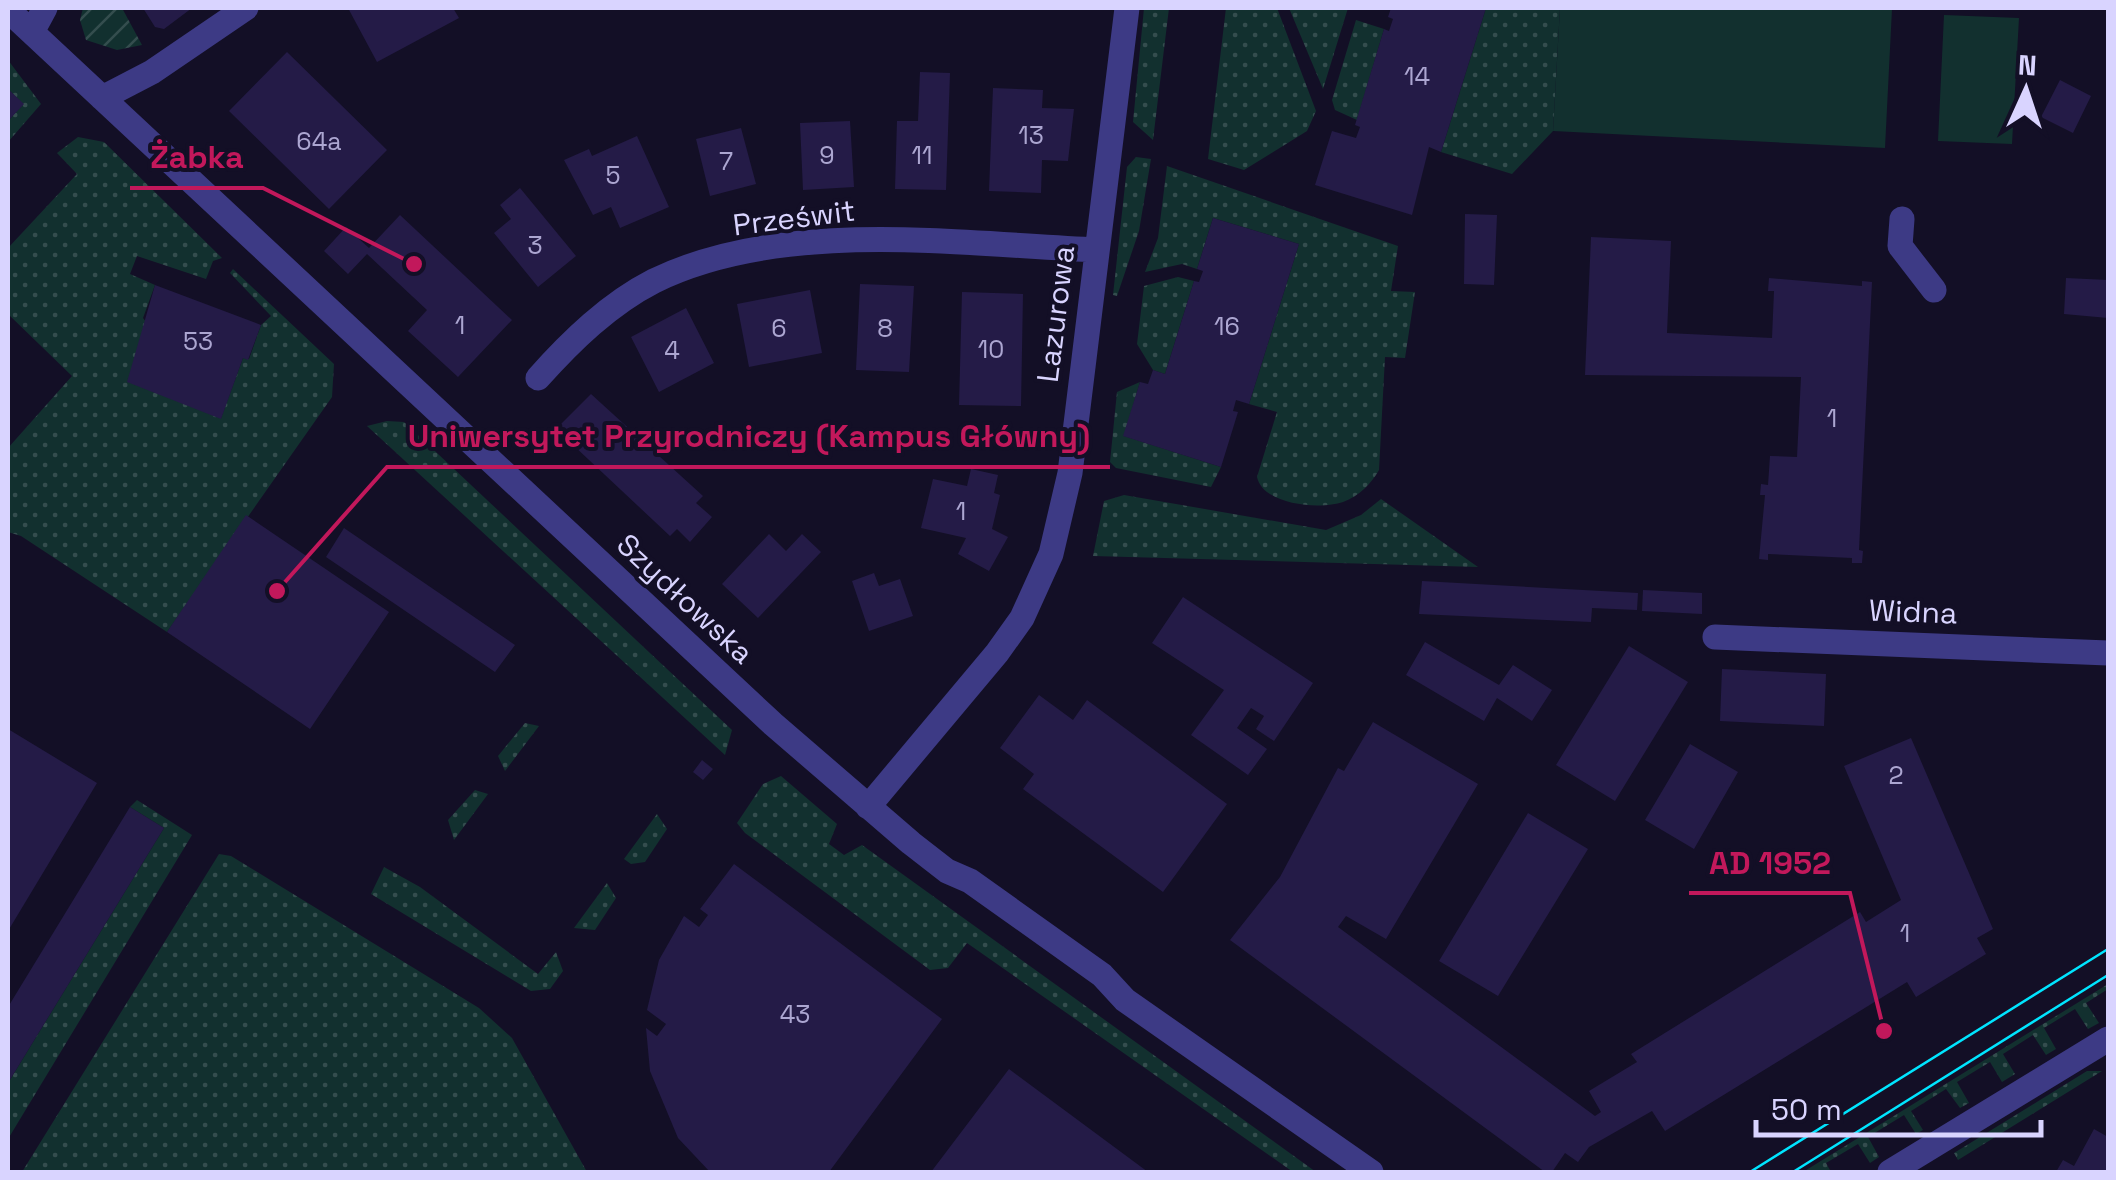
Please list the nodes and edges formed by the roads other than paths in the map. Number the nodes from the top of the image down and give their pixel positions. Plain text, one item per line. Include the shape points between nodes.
1 (45, 8) edge
2 (246, 8) edge
3 (1127, 8) edge
4 (8, 10) edge
5 (32, 32) junction
6 (102, 98) junction
7 (1902, 219) dead end
8 (1097, 250) junction
9 (1934, 290) dead end
10 (538, 378) dead end
11 (1715, 637) dead end
12 (2108, 653) edge
13 (868, 807) junction
14 (2108, 1039) edge
15 (1371, 1172) edge
16 (1890, 1172) edge

1 - 5 street
2 - 6 street
3 - 8 street, Lazurowa
4 - 5 street, Szydłowska
5 - 6 street, Szydłowska
6 - 13 street, Szydłowska
7 - 9 street via 1900,246
8 - 10 street, Prześwit via 846,240 707,262 628,296
8 - 13 street, Lazurowa via 1070,474 1040,582 998,653
11 - 12 street, Widna
13 - 15 street, Szydłowska via 947,870 1102,975 1125,1000
14 - 16 street

